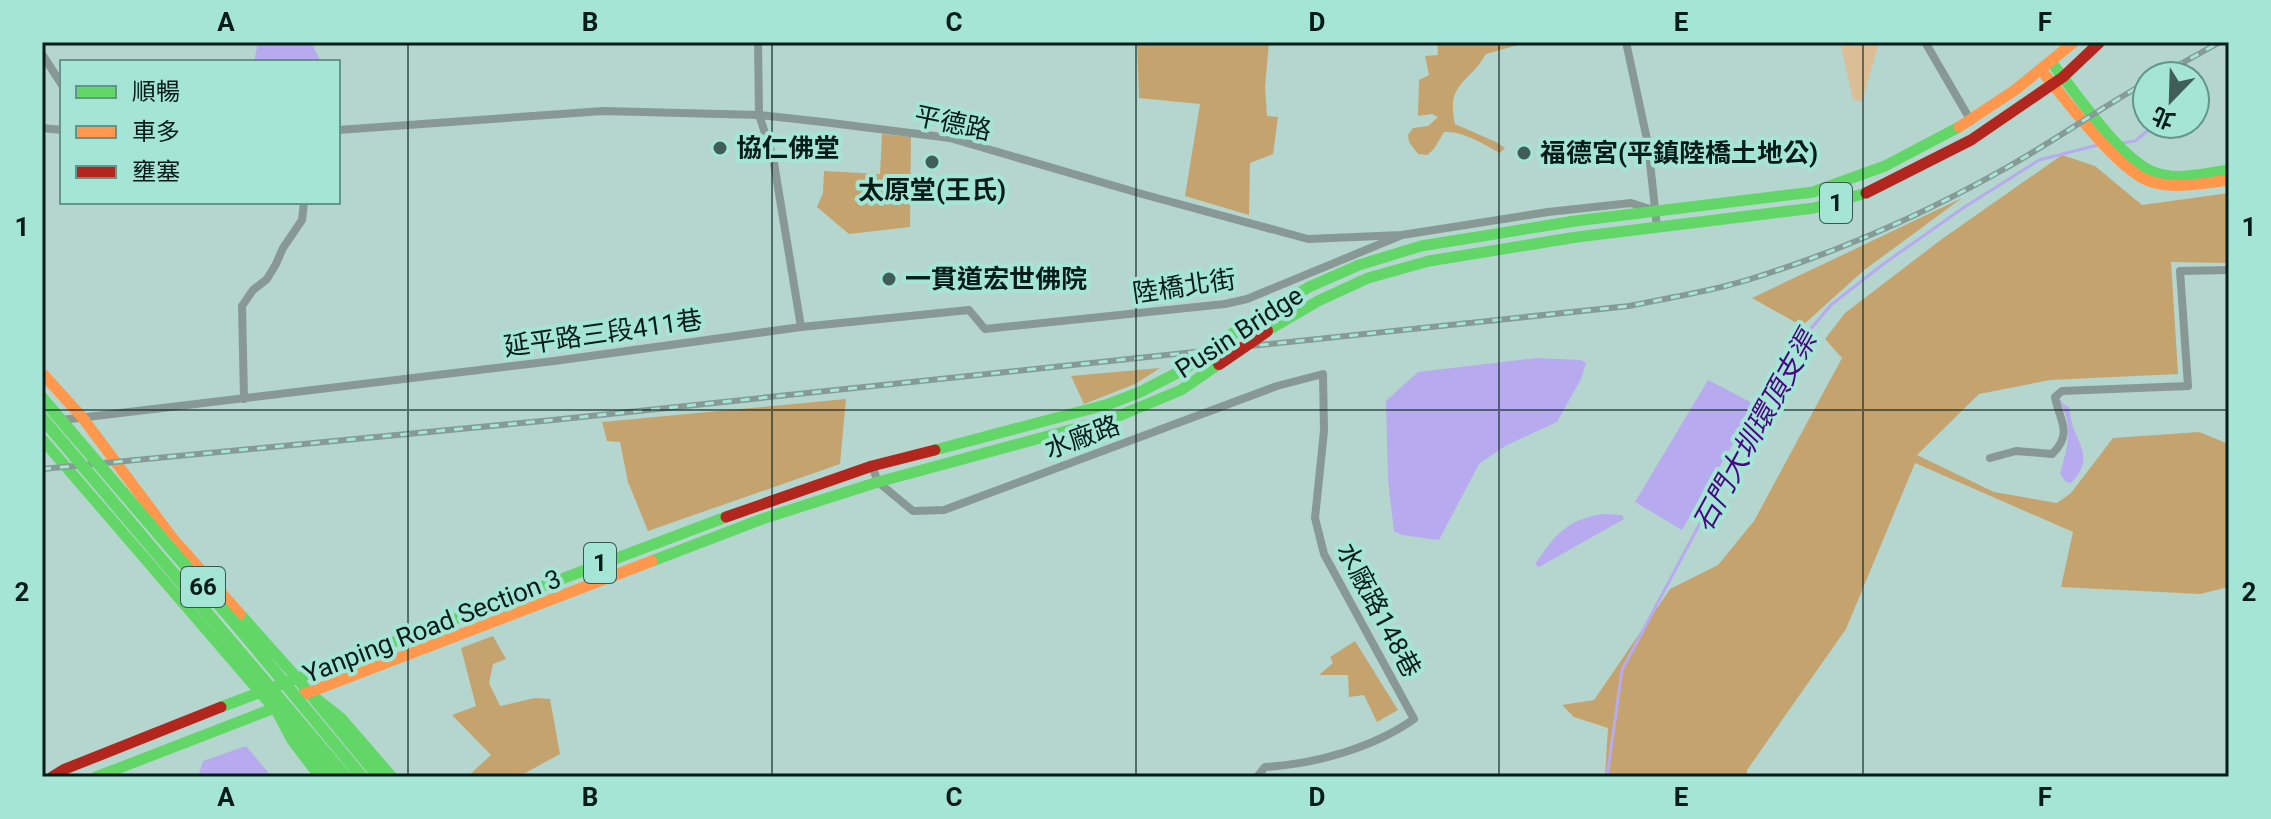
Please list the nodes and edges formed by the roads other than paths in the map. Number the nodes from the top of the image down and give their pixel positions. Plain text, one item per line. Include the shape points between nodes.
1 (758, 42) edge
2 (1626, 42) edge
3 (1925, 42) edge
4 (2074, 42) edge
5 (2093, 44) edge
6 (42, 54) edge
7 (2047, 66) junction
8 (2058, 80) junction
9 (60, 82) edge
10 (759, 115) junction
11 (1971, 121) junction
12 (340, 130) edge
13 (2229, 170) edge
14 (2229, 180) edge
15 (304, 204) edge
16 (1656, 211) junction
17 (1657, 227) junction
18 (1402, 235) junction
19 (2229, 270) edge
20 (969, 310) joint
21 (801, 327) junction
22 (42, 373) edge
23 (1323, 374) joint
24 (42, 398) edge
25 (244, 399) junction
26 (82, 417) junction
27 (42, 420) edge
28 (42, 439) edge
29 (907, 456) joint
30 (1990, 458) dead end
31 (872, 466) junction
32 (910, 474) joint
33 (878, 482) junction
34 (565, 576) junction
35 (571, 594) junction
36 (230, 603) junction
37 (200, 623) junction
38 (432, 626) junction
39 (437, 642) junction
40 (296, 677) junction
41 (308, 692) junction
42 (261, 693) junction
43 (275, 708) junction
44 (52, 777) edge
45 (96, 777) edge
46 (320, 777) edge
47 (333, 777) edge
48 (346, 777) edge
49 (362, 777) edge
50 (378, 777) edge
51 (392, 777) edge
52 (1257, 777) edge

1 - 10 street
2 - 16 street
3 - 11 street
4 - 7 main road, 1
5 - 8 main road, 1
6 - 9 street
7 - 8 main road
7 - 11 main road, 1
8 - 13 main road via 2141,167 2168,175
8 - 14 main road via 2135,175 2179,186
8 - 17 main road, 1 via 1971,140 1873,191 1814,208
10 - 12 street, 平德路 via 603,111
10 - 18 street, 平德路 via 950,138 1308,239
10 - 21 street via 773,157
11 - 16 main road, 1 via 1867,175 1813,192
15 - 25 street via 302,220 267,279 242,306
16 - 17 street
16 - 18 street, 平德路 via 1631,203
16 - 29 main road, Pusin Bridge / 1, bridge via 1421,246 1371,261 1309,287 1140,392 1046,422
17 - 32 main road, Pusin Bridge / 1, bridge via 1429,261 1368,278 1267,331 1181,390 1114,418
18 - 20 street, 陸橋北街 via 1225,304 985,329
19 - 30 street via 2180,271 2188,386 2062,391 2055,397 2065,428 2061,445 2052,454 2016,451
20 - 21 street, 延平路三段411巷
21 - 25 street, 延平路三段411巷
22 - 26 main road, 66
23 - 33 street, 水廠路 via 1277,386 944,510 913,511
23 - 52 street, 水廠路148巷 via 1324,431 1315,518 1324,554 1414,719 1396,732 1343,752 1265,767
24 - 49 main road, 66, bridge
25 - 26 street, 延平路三段411巷
26 - 27 street, 延平路三段411巷
26 - 36 main road, 66 via 174,540
27 - 48 main road, 66, bridge
28 - 37 main road, 66
29 - 31 main road, Yanping Road Section 3 / 1
31 - 33 street, 水廠路
31 - 34 main road, Yanping Road Section 3 / 1
32 - 33 main road, Yanping Road Section 3 / 1
33 - 35 main road, Yanping Road Section 3 / 1 via 765,518
34 - 35 main road
34 - 38 main road, Yanping Road Section 3 / 1
35 - 39 main road, Yanping Road Section 3 / 1
36 - 37 street
36 - 40 main road, 66
37 - 42 main road, 66
38 - 39 main road
38 - 40 main road, Yanping Road Section 3 / 1
39 - 41 main road, Yanping Road Section 3 / 1
40 - 41 main road, 66
40 - 42 main road, Yanping Road Section 3 / 1
41 - 43 main road, Yanping Road Section 3 / 1
41 - 50 main road, 66
41 - 51 main road via 341,718
42 - 43 main road, 66
42 - 44 main road, Yanping Road Section 3 / 1
43 - 45 main road, Yanping Road Section 3 / 1
43 - 46 main road
43 - 47 main road, 66

